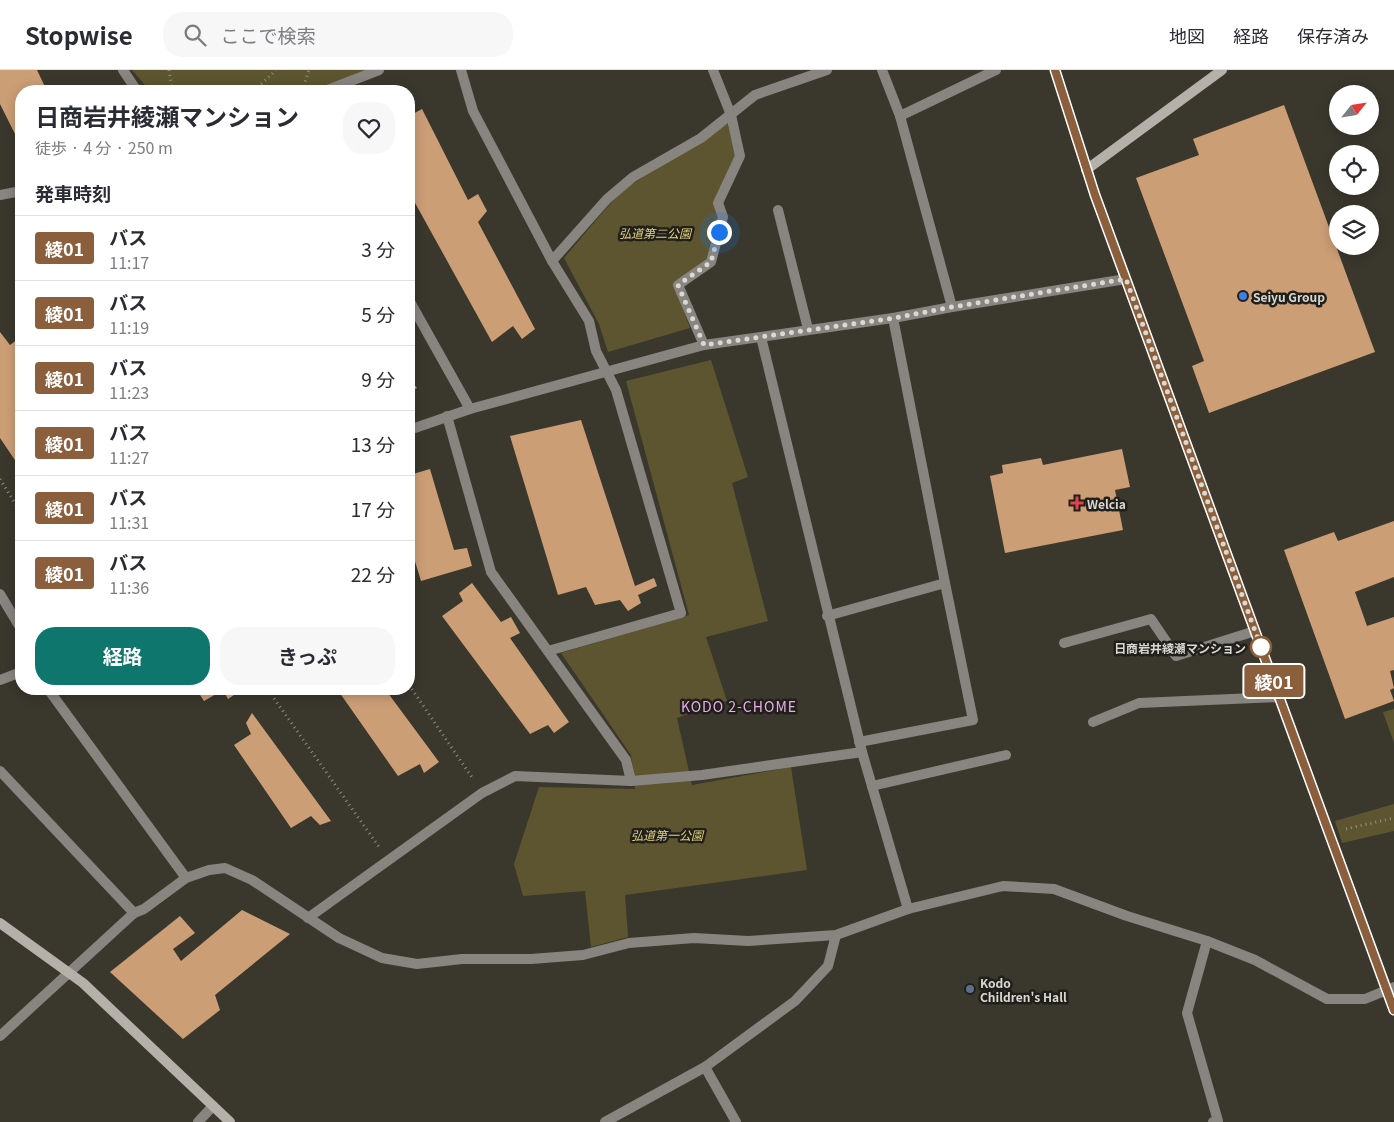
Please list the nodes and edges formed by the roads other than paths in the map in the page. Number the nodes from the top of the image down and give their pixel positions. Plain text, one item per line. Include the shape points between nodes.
1 (123, 70) edge
2 (379, 70) edge
3 (462, 70) edge
4 (713, 70) edge
5 (827, 70) edge
6 (882, 70) edge
7 (996, 70) edge
8 (1055, 70) edge
9 (1222, 70) edge
10 (134, 85) edge
11 (340, 85) edge
12 (731, 115) junction
13 (900, 116) junction
14 (1086, 170) junction
15 (15, 192) edge
16 (0, 194) edge
17 (778, 210) dead end
18 (552, 261) junction
19 (1126, 279) junction
20 (952, 307) junction
21 (415, 311) edge
22 (894, 318) junction
23 (808, 329) junction
24 (761, 337) junction
25 (704, 345) junction
26 (606, 372) junction
27 (470, 409) junction
28 (447, 416) junction
29 (415, 428) edge
30 (945, 584) junction
31 (0, 594) edge
32 (827, 616) junction
33 (15, 619) edge
34 (1255, 631) junction
35 (1064, 643) dead end
36 (548, 651) junction
37 (15, 674) edge
38 (0, 680) edge
39 (52, 695) edge
40 (1280, 697) junction
41 (1093, 722) dead end
42 (860, 747) junction
43 (1006, 754) dead end
44 (0, 771) edge
45 (631, 781) junction
46 (872, 786) junction
47 (186, 878) junction
48 (908, 908) junction
49 (134, 913) junction
50 (308, 918) junction
51 (0, 923) edge
52 (836, 935) junction
53 (1207, 940) junction
54 (68, 972) junction
55 (1390, 988) edge
56 (1394, 1010) edge
57 (0, 1036) edge
58 (705, 1067) junction
59 (213, 1106) junction
60 (198, 1122) edge
61 (230, 1122) edge
62 (605, 1122) edge
63 (736, 1122) edge
64 (1217, 1122) edge

1 - 10 street
2 - 11 street
3 - 18 street via 473,112
4 - 12 street
5 - 12 street via 755,95
6 - 13 street
7 - 13 street
8 - 14 street
9 - 14 street
12 - 18 street via 701,138 633,177 607,199
12 - 25 street via 740,156 718,203 723,217 711,262 678,285
13 - 20 street
14 - 19 street
15 - 16 street
17 - 23 street
18 - 26 street via 589,321 596,351
19 - 20 street
19 - 34 street
20 - 22 street
21 - 27 street
22 - 23 street
22 - 30 street
23 - 24 street
24 - 25 street
24 - 32 street
25 - 26 street
26 - 27 street
26 - 36 street via 616,390 681,613
27 - 28 street
28 - 29 street
28 - 36 street via 491,572
30 - 32 street
30 - 42 street via 973,720
31 - 33 street
32 - 42 street
34 - 35 street via 1176,656 1152,619
34 - 40 street
36 - 45 street via 626,760
37 - 38 street
39 - 47 street
40 - 41 street via 1139,703
40 - 55 street
42 - 45 street via 702,775
42 - 46 street
43 - 46 street
44 - 49 street
45 - 50 street via 515,776 482,793
46 - 48 street
47 - 49 street
47 - 50 street via 225,868 252,880
48 - 52 street
48 - 53 street via 1003,886 1054,889 1127,916
49 - 54 street
50 - 52 street via 339,938 382,958 417,964 462,959 583,955 629,943 694,938 748,941
51 - 54 street
52 - 58 street via 828,966 795,1001
53 - 55 street via 1255,960 1327,999 1365,999
53 - 64 street via 1187,1013
54 - 57 street
54 - 59 street
55 - 56 street
58 - 62 street
58 - 63 street
59 - 60 street
59 - 61 street

